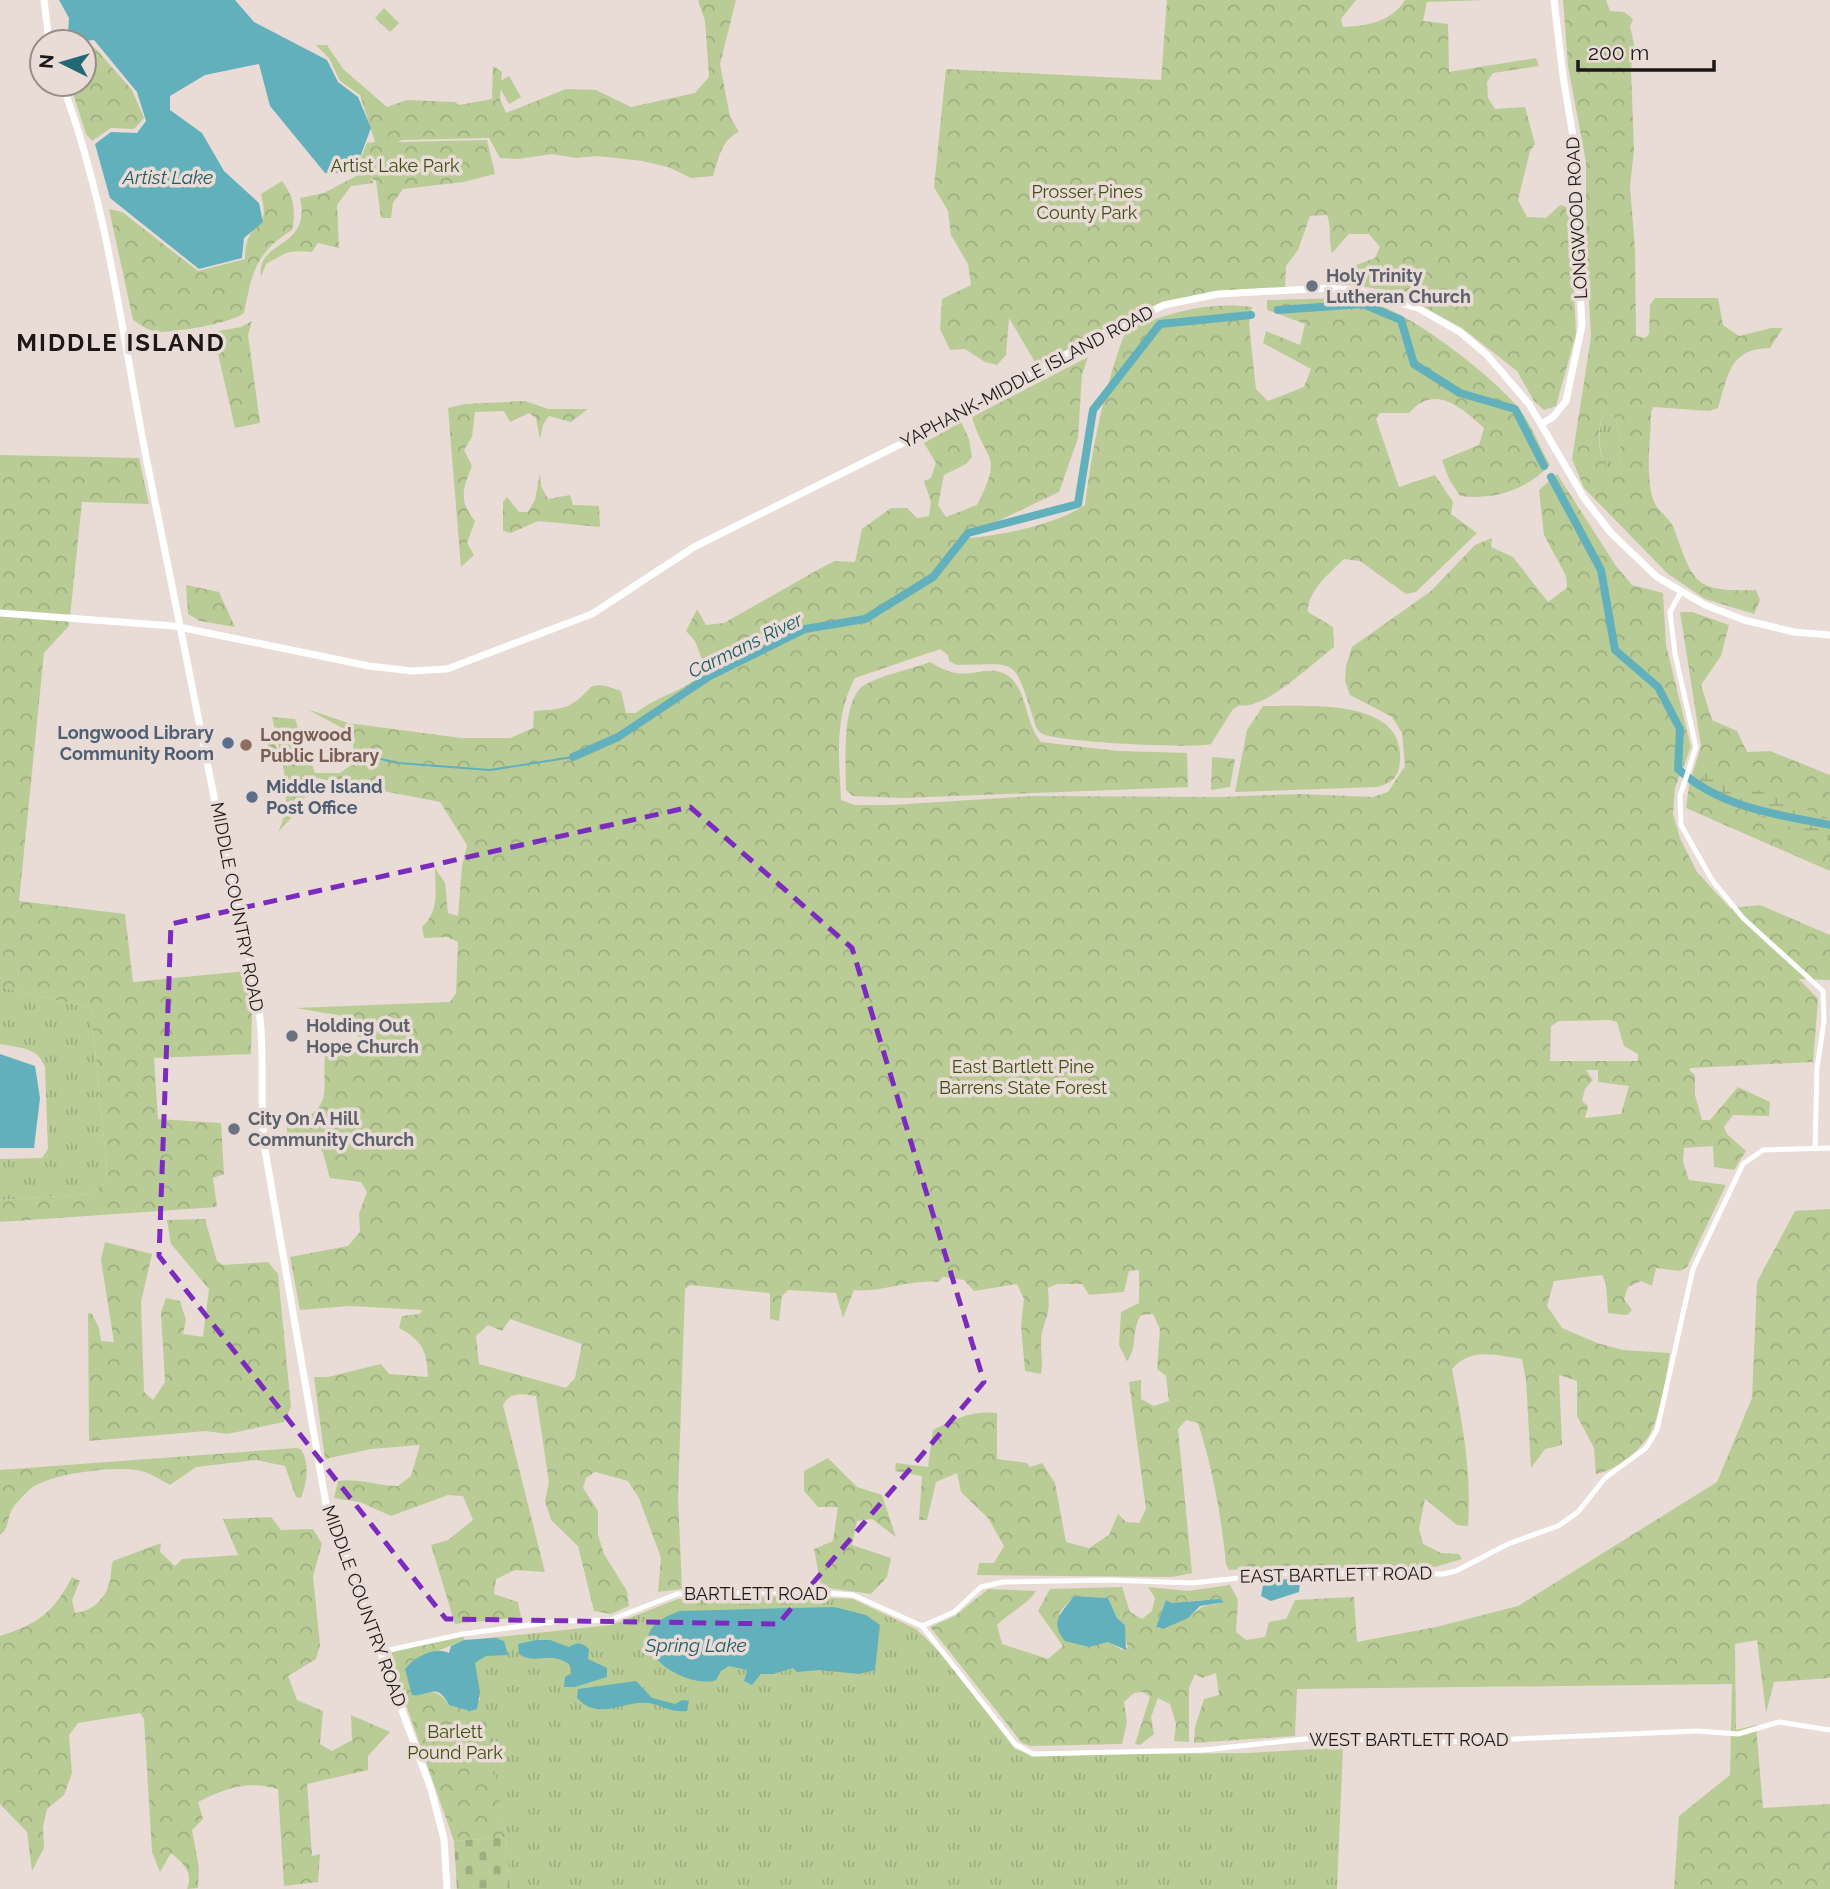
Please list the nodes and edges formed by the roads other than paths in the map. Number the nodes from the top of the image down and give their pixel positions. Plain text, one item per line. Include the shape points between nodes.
1 (44, 0) edge
2 (1554, 0) edge
3 (47, 28) edge
4 (66, 98) edge
5 (1541, 424) junction
6 (1681, 592) junction
7 (0, 613) edge
8 (182, 627) junction
9 (1830, 635) edge
10 (1830, 1148) edge
11 (1815, 1149) junction
12 (922, 1626) junction
13 (380, 1653) junction
14 (1830, 1730) edge
15 (447, 1889) edge

1 - 3 main road
2 - 5 main road, LONGWOOD ROAD via 1576,155 1582,325 1566,401
4 - 8 main road, MIDDLE COUNTRY ROAD via 107,234
5 - 6 main road, YAPHANK-MIDDLE ISLAND ROAD via 1584,498 1611,533 1647,569
5 - 8 main road, YAPHANK-MIDDLE ISLAND ROAD via 1494,361 1460,332 1418,308 1346,289 1192,297 1136,317 941,424 694,547 592,614 462,665 429,671 369,666
6 - 9 main road, YAPHANK-MIDDLE ISLAND ROAD via 1765,626
6 - 11 street via 1670,612 1696,747 1679,806 1681,825 1712,880 1743,918 1823,991
7 - 8 main road, YAPHANK-MIDDLE ISLAND ROAD
8 - 13 main road, MIDDLE COUNTRY ROAD via 260,1021 265,1151 318,1470 329,1515
10 - 11 street, EAST BARTLETT ROAD
11 - 12 street, EAST BARTLETT ROAD via 1763,1150 1743,1164 1693,1269 1657,1430 1646,1448 1605,1478 1578,1512 1558,1526 1443,1574 1285,1573 1192,1583 1003,1582 981,1587 954,1612
12 - 13 street, BARTLETT ROAD via 853,1595 797,1591 677,1594 610,1620 559,1621 463,1634
12 - 14 street, WEST BARTLETT ROAD via 1015,1745 1032,1754 1204,1750 1314,1738 1411,1743 1697,1731 1738,1734 1779,1722
13 - 15 main road, MIDDLE COUNTRY ROAD via 436,1805 444,1839

